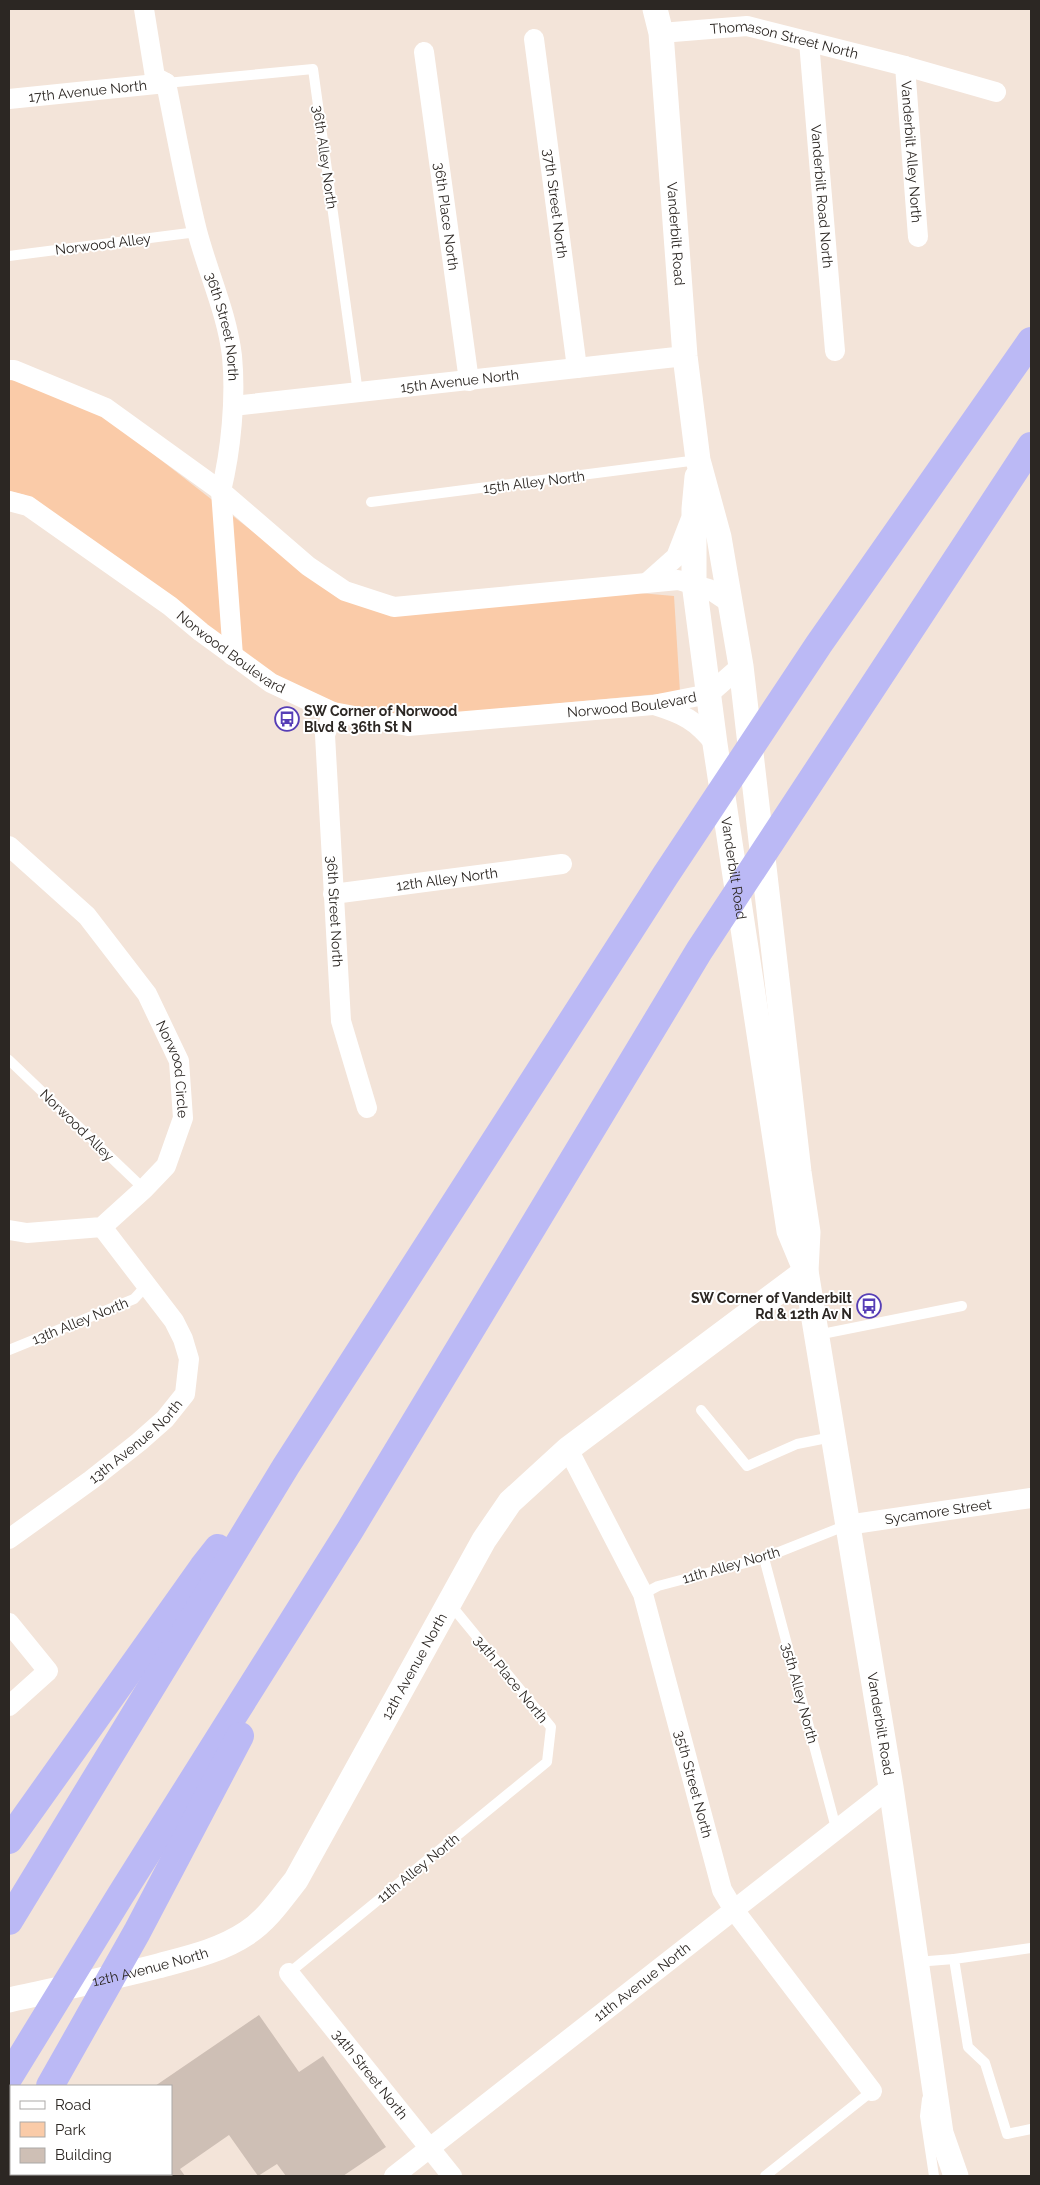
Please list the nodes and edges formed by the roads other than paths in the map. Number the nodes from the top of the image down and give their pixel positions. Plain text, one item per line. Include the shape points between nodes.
1 (144, 9) edge
2 (655, 9) edge
3 (661, 33) junction
4 (534, 40) dead end
5 (809, 42) junction
6 (424, 52) dead end
7 (905, 66) junction
8 (166, 83) junction
9 (996, 92) dead end
10 (9, 100) edge
11 (197, 232) junction
12 (918, 237) dead end
13 (9, 256) edge
14 (1031, 341) edge
15 (835, 351) dead end
16 (686, 356) junction
17 (577, 368) junction
18 (9, 370) edge
19 (469, 380) junction
20 (358, 393) junction
21 (233, 406) junction
22 (1031, 446) edge
23 (698, 460) junction
24 (220, 491) junction
25 (9, 501) edge
26 (371, 502) dead end
27 (694, 509) junction
28 (649, 581) junction
29 (694, 583) junction
30 (730, 603) junction
31 (233, 656) junction
32 (740, 666) junction
33 (709, 694) junction
34 (652, 705) junction
35 (333, 712) junction
36 (715, 744) junction
37 (9, 846) edge
38 (562, 864) dead end
39 (333, 894) junction
40 (9, 1060) edge
41 (367, 1108) dead end
42 (144, 1189) junction
43 (102, 1227) junction
44 (9, 1230) edge
45 (806, 1271) junction
46 (146, 1286) junction
47 (962, 1306) dead end
48 (816, 1335) junction
49 (9, 1350) edge
50 (701, 1410) dead end
51 (832, 1437) junction
52 (568, 1449) junction
53 (286, 1466) junction
54 (1031, 1498) edge
55 (847, 1525) junction
56 (350, 1530) junction
57 (9, 1539) edge
58 (764, 1558) junction
59 (643, 1594) junction
60 (450, 1603) junction
61 (9, 1623) edge
62 (9, 1706) edge
63 (547, 1762) joint
64 (891, 1787) junction
65 (836, 1828) junction
66 (9, 1840) edge
67 (734, 1910) junction
68 (9, 1921) edge
69 (1031, 1948) edge
70 (954, 1959) junction
71 (916, 1962) junction
72 (289, 1973) joint
73 (9, 2000) edge
74 (930, 2063) junction
75 (9, 2077) edge
76 (51, 2085) edge
77 (872, 2091) joint
78 (1031, 2129) edge
79 (428, 2148) junction
80 (394, 2176) edge
81 (452, 2176) edge
82 (764, 2176) edge
83 (934, 2176) edge
84 (956, 2176) edge

1 - 8 street, 36th Street North via 155,77
2 - 3 street, Vanderbilt Road
3 - 5 street, Thomason Street North via 747,26
3 - 16 street, Vanderbilt Road
4 - 17 street, 37th Street North
5 - 7 street, Thomason Street North
5 - 15 street, Vanderbilt Road North
6 - 19 street, 36th Place North
7 - 9 street, Thomason Street North
7 - 12 street, Vanderbilt Alley North
8 - 10 street, 17th Avenue North
8 - 11 street, 36th Street North
8 - 20 lane, 36th Alley North via 313,69
11 - 13 lane, Norwood Alley
11 - 21 street, 36th Street North via 223,314 232,356
14 - 53 highway via 819,644 665,876
16 - 17 street, 15th Avenue North
16 - 23 street, Vanderbilt Road
17 - 19 street, 15th Avenue North
18 - 24 street via 106,408
19 - 20 street, 15th Avenue North
20 - 21 street, 15th Avenue North
21 - 24 street, 36th Street North
22 - 56 highway via 699,951
23 - 26 lane, 15th Alley North
23 - 27 street, Vanderbilt Road
23 - 30 street, Vanderbilt Road via 720,537
24 - 28 street via 308,566 345,591 394,607
24 - 31 street, 36th Street North
25 - 31 street, Norwood Boulevard via 28,506 170,606
27 - 28 street via 676,557
27 - 29 street, Vanderbilt Road
28 - 29 street
29 - 30 street
29 - 33 street, Vanderbilt Road
30 - 32 street, Vanderbilt Road
31 - 35 street, Norwood Boulevard via 271,683
32 - 33 street, Norwood Boulevard
32 - 45 street, Vanderbilt Road via 798,1172 808,1232
33 - 34 street, Norwood Boulevard
33 - 36 street, Vanderbilt Road
34 - 35 street, Norwood Boulevard via 408,726
34 - 36 street via 694,721
35 - 39 street, 36th Street North via 324,735
36 - 45 street, Vanderbilt Road via 789,1231
37 - 42 street, Norwood Circle via 87,916 147,994 179,1061 183,1118 166,1166
38 - 39 street, 12th Alley North
39 - 41 street, 36th Street North via 341,1021
40 - 42 lane, Norwood Alley
42 - 43 street, Norwood Circle
43 - 44 street via 27,1233
43 - 46 street
45 - 48 street, Vanderbilt Road
45 - 52 street, 12th Avenue North
46 - 49 lane, 13th Alley North via 134,1299
46 - 57 street, 13th Avenue North via 183,1339 190,1359 185,1394 165,1419 139,1442
47 - 48 lane
48 - 51 street, Vanderbilt Road
50 - 51 lane via 746,1466 797,1444
51 - 55 street, Vanderbilt Road
52 - 59 street, 35th Street North
52 - 60 street, 12th Avenue North via 510,1502 484,1540
53 - 66 highway via 203,1567
53 - 68 highway
54 - 55 street, Sycamore Street
55 - 58 lane, 11th Alley North
55 - 64 street, Vanderbilt Road
56 - 75 highway
56 - 76 highway via 138,1932
58 - 59 lane, 11th Alley North via 658,1586
58 - 65 lane, 35th Alley North
59 - 67 street, 35th Street North via 722,1890
60 - 63 lane, 34th Place North via 551,1728
60 - 73 street, 12th Avenue North via 296,1880 275,1908 249,1932 223,1947 189,1958
61 - 62 street via 48,1671
63 - 72 lane, 11th Alley North
64 - 65 street, 11th Avenue North
64 - 71 street, Vanderbilt Road
65 - 67 street, 11th Avenue North
67 - 77 street, 35th Street North
67 - 79 street, 11th Avenue North
69 - 70 lane
70 - 71 lane
70 - 78 lane via 968,2047 985,2063 1007,2134
71 - 74 street, Vanderbilt Road
72 - 79 street, 34th Street North
74 - 83 lane via 925,2116
74 - 84 street, Vanderbilt Road via 941,2133
77 - 82 lane
79 - 80 street, 11th Avenue North
79 - 81 street, 34th Street North

